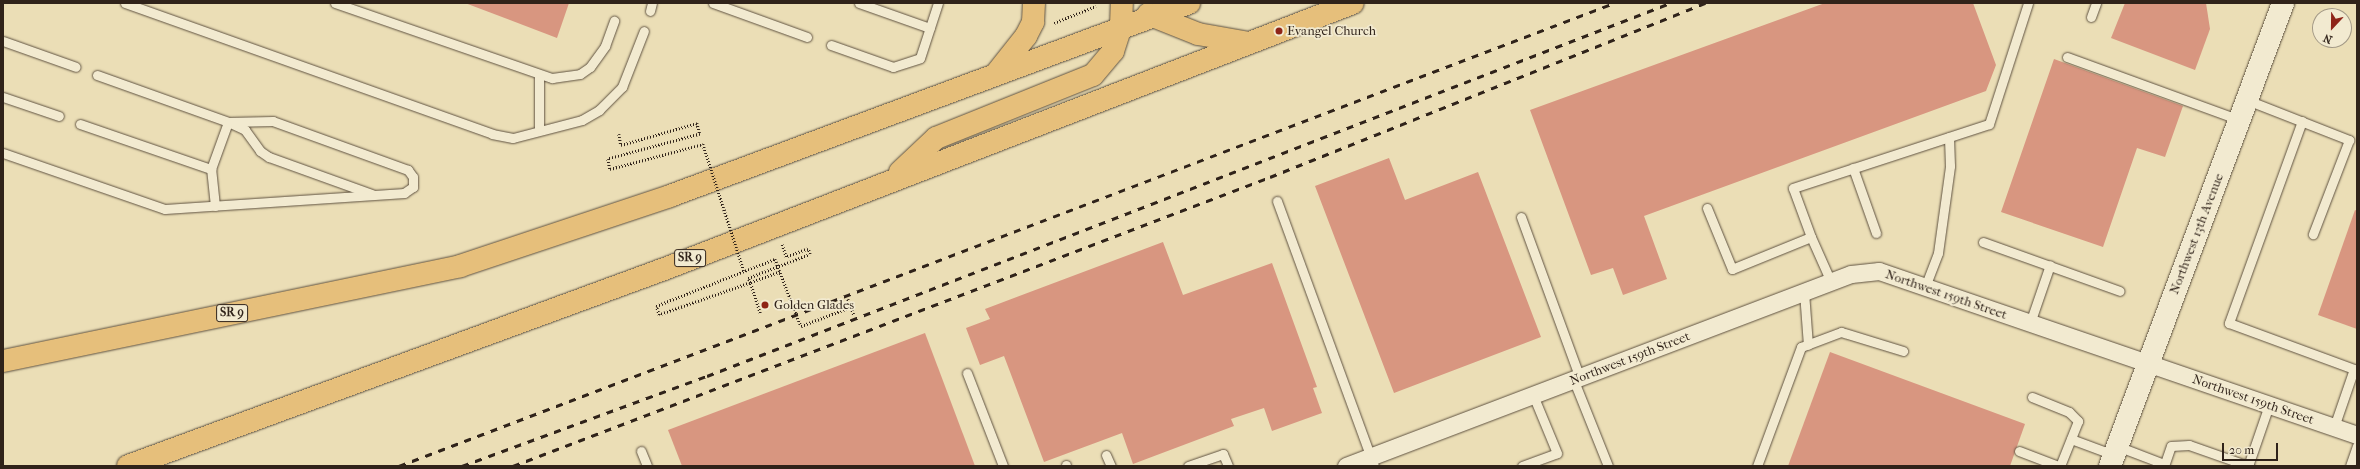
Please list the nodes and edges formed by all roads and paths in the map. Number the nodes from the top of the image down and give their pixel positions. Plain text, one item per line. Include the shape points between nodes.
1 (125, 3) edge
2 (335, 3) edge
3 (713, 3) edge
4 (859, 3) edge
5 (938, 3) edge
6 (1034, 3) edge
7 (1123, 3) edge
8 (1189, 3) edge
9 (1353, 3) edge
10 (2028, 3) edge
11 (2096, 3) edge
12 (2284, 3) edge
13 (1096, 6) dead end
14 (1154, 17) junction
15 (2091, 17) dead end
16 (614, 21) dead end
17 (1046, 26) dead end
18 (1121, 27) junction
19 (930, 28) junction
20 (644, 31) dead end
21 (807, 37) dead end
22 (3, 41) edge
23 (1249, 43) junction
24 (831, 45) dead end
25 (2067, 57) dead end
26 (76, 67) dead end
27 (97, 75) dead end
28 (540, 75) junction
29 (995, 75) junction
30 (3, 97) edge
31 (2244, 110) junction
32 (59, 116) dead end
33 (2302, 121) junction
34 (228, 122) junction
35 (80, 124) dead end
36 (539, 129) junction
37 (619, 134) dead end
38 (1950, 137) junction
39 (3, 153) edge
40 (1853, 168) junction
41 (211, 169) junction
42 (893, 179) junction
43 (375, 195) junction
44 (1277, 201) dead end
45 (214, 206) junction
46 (1707, 208) dead end
47 (1521, 218) dead end
48 (774, 224) junction
49 (1876, 233) dead end
50 (2313, 234) dead end
51 (1811, 237) junction
52 (1983, 242) dead end
53 (2050, 266) junction
54 (744, 271) junction
55 (780, 272) junction
56 (1831, 282) junction
57 (750, 283) junction
58 (1925, 287) junction
59 (2120, 291) dead end
60 (1804, 292) junction
61 (848, 299) dead end
62 (851, 307) junction
63 (760, 313) dead end
64 (854, 315) dead end
65 (2030, 323) junction
66 (1808, 344) junction
67 (1902, 351) dead end
68 (3, 361) edge
69 (2148, 364) junction
70 (2355, 369) edge
71 (967, 373) dead end
72 (1577, 379) junction
73 (1533, 395) junction
74 (2032, 397) dead end
75 (2269, 405) junction
76 (2334, 427) junction
77 (2357, 435) edge
78 (2071, 439) junction
79 (2357, 446) edge
80 (641, 451) dead end
81 (2019, 451) dead end
82 (1106, 454) dead end
83 (2114, 456) edge
84 (1372, 461) edge
85 (2164, 465) edge
86 (128, 466) edge
87 (647, 466) edge
88 (1003, 466) edge
89 (1111, 466) edge
90 (1188, 466) edge
91 (1228, 466) edge
92 (1346, 466) edge
93 (1522, 466) edge
94 (1608, 466) edge
95 (1757, 466) edge
96 (2059, 466) edge
97 (2248, 466) edge
98 (2350, 466) edge

1 - 36 lane via 492,134 513,138
2 - 28 lane
3 - 21 lane
4 - 19 lane
5 - 19 lane
6 - 29 main road via 1033,22 1026,36
7 - 14 main road
7 - 18 main road
8 - 14 main road, SR 9
9 - 23 main road, SR 9
10 - 38 lane via 1989,124
11 - 15 lane
12 - 31 street, Northwest 13th Avenue
13 - 17 path
14 - 18 main road, SR 9
14 - 23 main road via 1198,34
16 - 28 lane via 598,58 580,74 566,78
18 - 29 main road, SR 9
18 - 42 main road via 1113,51 1093,75 936,138
19 - 24 lane via 920,58 893,67
20 - 36 lane via 632,70 611,100 582,120
22 - 26 lane
23 - 42 main road, SR 9
25 - 31 lane
27 - 34 lane
28 - 36 lane
29 - 68 main road, SR 9 via 670,196 460,266
30 - 32 lane
31 - 33 lane
31 - 69 street, Northwest 13th Avenue
33 - 50 lane via 2349,140
33 - 70 lane via 2229,323
34 - 41 lane
34 - 43 lane via 245,130 260,151 269,157
34 - 43 lane via 273,121 399,166 413,177 413,187 404,193
35 - 41 lane
37 - 54 path, bridge via 622,145 697,124 700,134 608,159 610,169 703,144
38 - 40 lane
38 - 58 lane via 1950,166 1938,252
39 - 45 lane via 165,209
40 - 49 lane
40 - 51 lane via 1793,188
41 - 45 lane
42 - 48 main road, SR 9
43 - 45 lane
44 - 84 lane
46 - 51 lane via 1732,269
47 - 72 lane
48 - 57 path via 786,257 808,249 810,254 748,278
48 - 86 main road, SR 9 via 667,268
51 - 56 lane
52 - 53 lane
53 - 59 lane
53 - 65 lane
54 - 55 path, bridge via 775,259
54 - 57 path via 656,306 659,315
55 - 57 path
55 - 62 path, bridge via 801,326
56 - 58 street, Northwest 159th Street via 1851,274 1879,271
56 - 60 street, Northwest 159th Street
57 - 63 path
58 - 65 street, Northwest 159th Street
60 - 66 lane
60 - 72 street, Northwest 159th Street
61 - 62 path
62 - 64 path
65 - 69 street, Northwest 159th Street
66 - 67 lane via 1842,332
66 - 95 lane via 1801,347
69 - 75 street, Northwest 159th Street
69 - 83 street, Northwest 13th Avenue
70 - 76 lane
71 - 88 lane
72 - 73 street, Northwest 159th Street
72 - 94 lane
73 - 84 street, Northwest 159th Street
73 - 93 lane via 1557,453
74 - 78 lane via 2069,412 2078,421
75 - 76 street, Northwest 159th Street
75 - 97 lane
76 - 77 street, Northwest 159th Street
78 - 83 lane
78 - 96 lane
79 - 98 lane
80 - 87 lane
81 - 96 lane
82 - 89 lane
83 - 85 lane
84 - 92 street, Northwest 159th Street
85 - 97 lane via 2171,446 2189,445
90 - 91 lane via 1223,454

